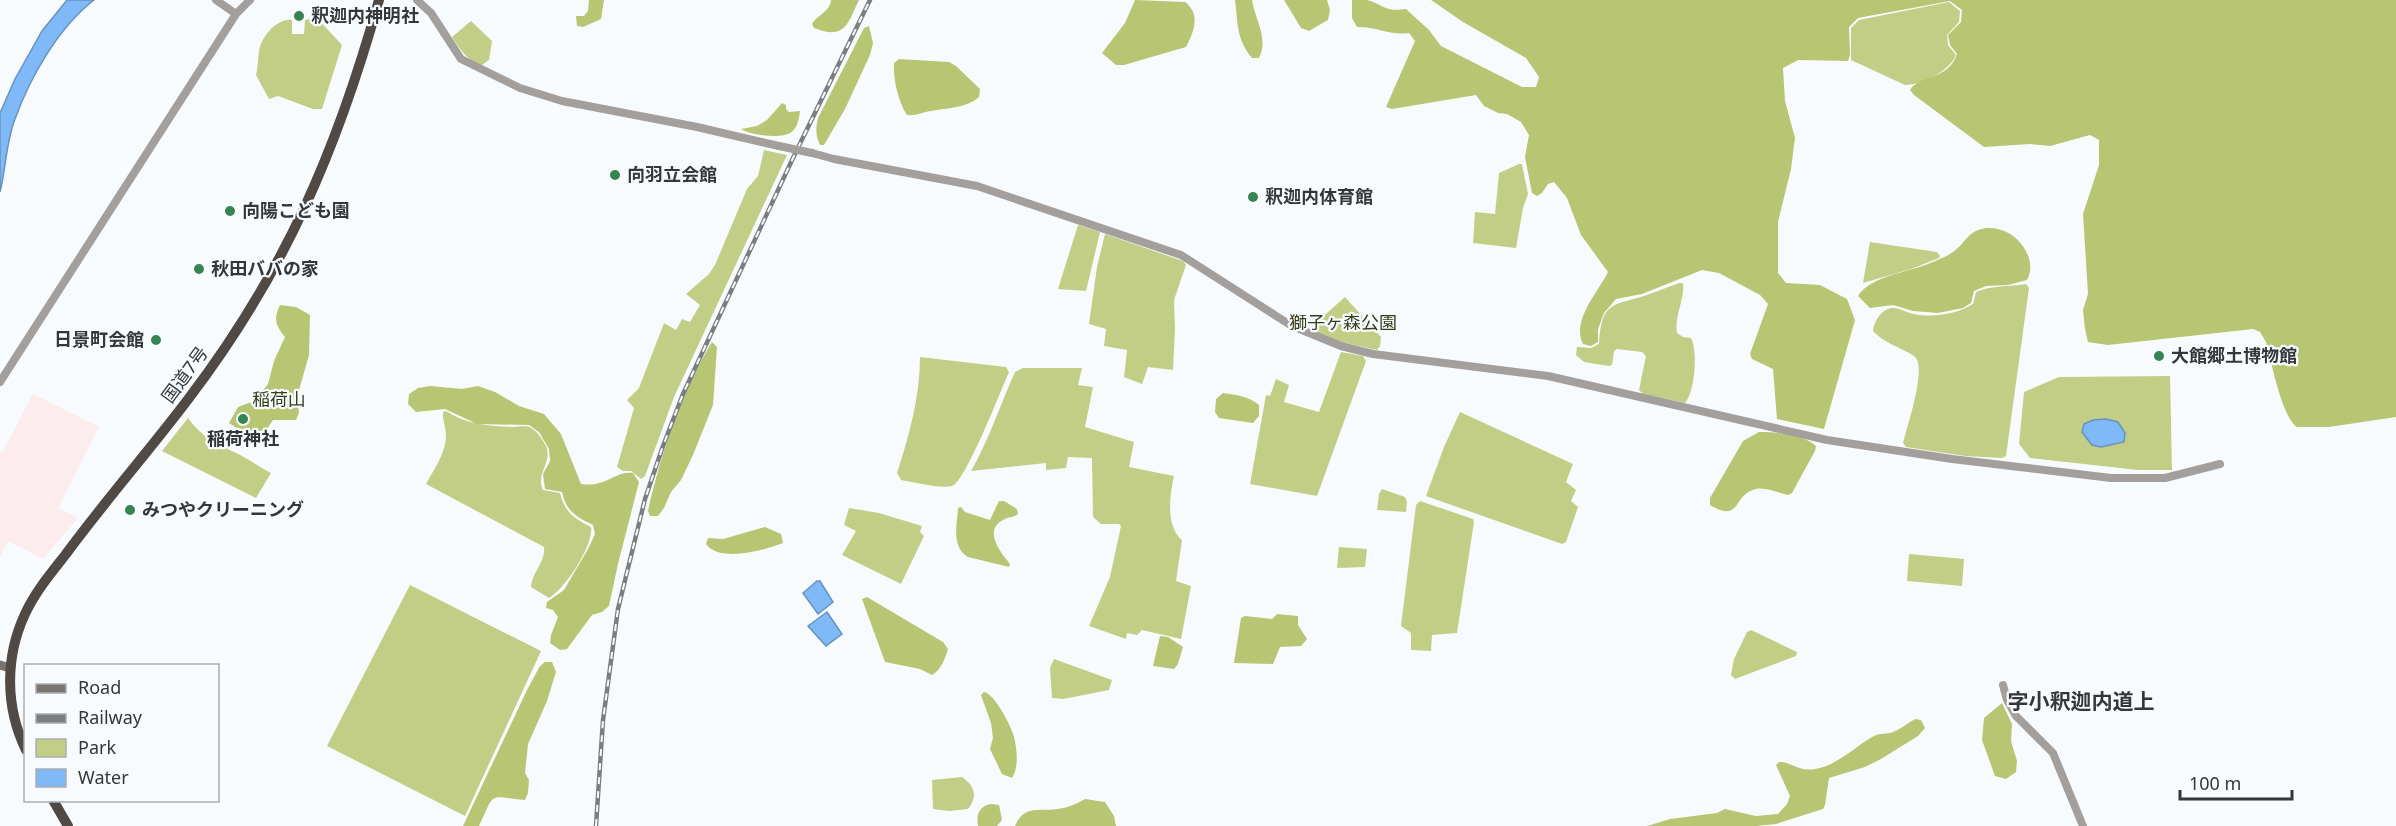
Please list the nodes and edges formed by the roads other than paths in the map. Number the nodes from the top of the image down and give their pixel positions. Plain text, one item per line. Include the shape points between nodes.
1 (216, 0) edge
2 (250, 0) edge
3 (380, 0) edge
4 (417, 0) edge
5 (236, 14) junction
6 (0, 382) edge
7 (2220, 464) dead end
8 (5, 666) edge
9 (2003, 685) dead end
10 (24, 746) edge
11 (54, 802) edge
12 (68, 826) edge
13 (2083, 826) edge

1 - 5 street
2 - 5 street
3 - 8 highway, 国道7号 via 340,125 289,243 242,323 189,399 32,601
4 - 7 street, bridge via 461,59 520,88 562,101 977,186 1181,255 1292,326 1341,346 1373,354 1548,376 1827,440 1952,459 2111,478 2172,477
5 - 6 street
8 - 10 highway, 国道7号 via 16,728
9 - 13 street via 2016,716 2053,753
11 - 12 highway

